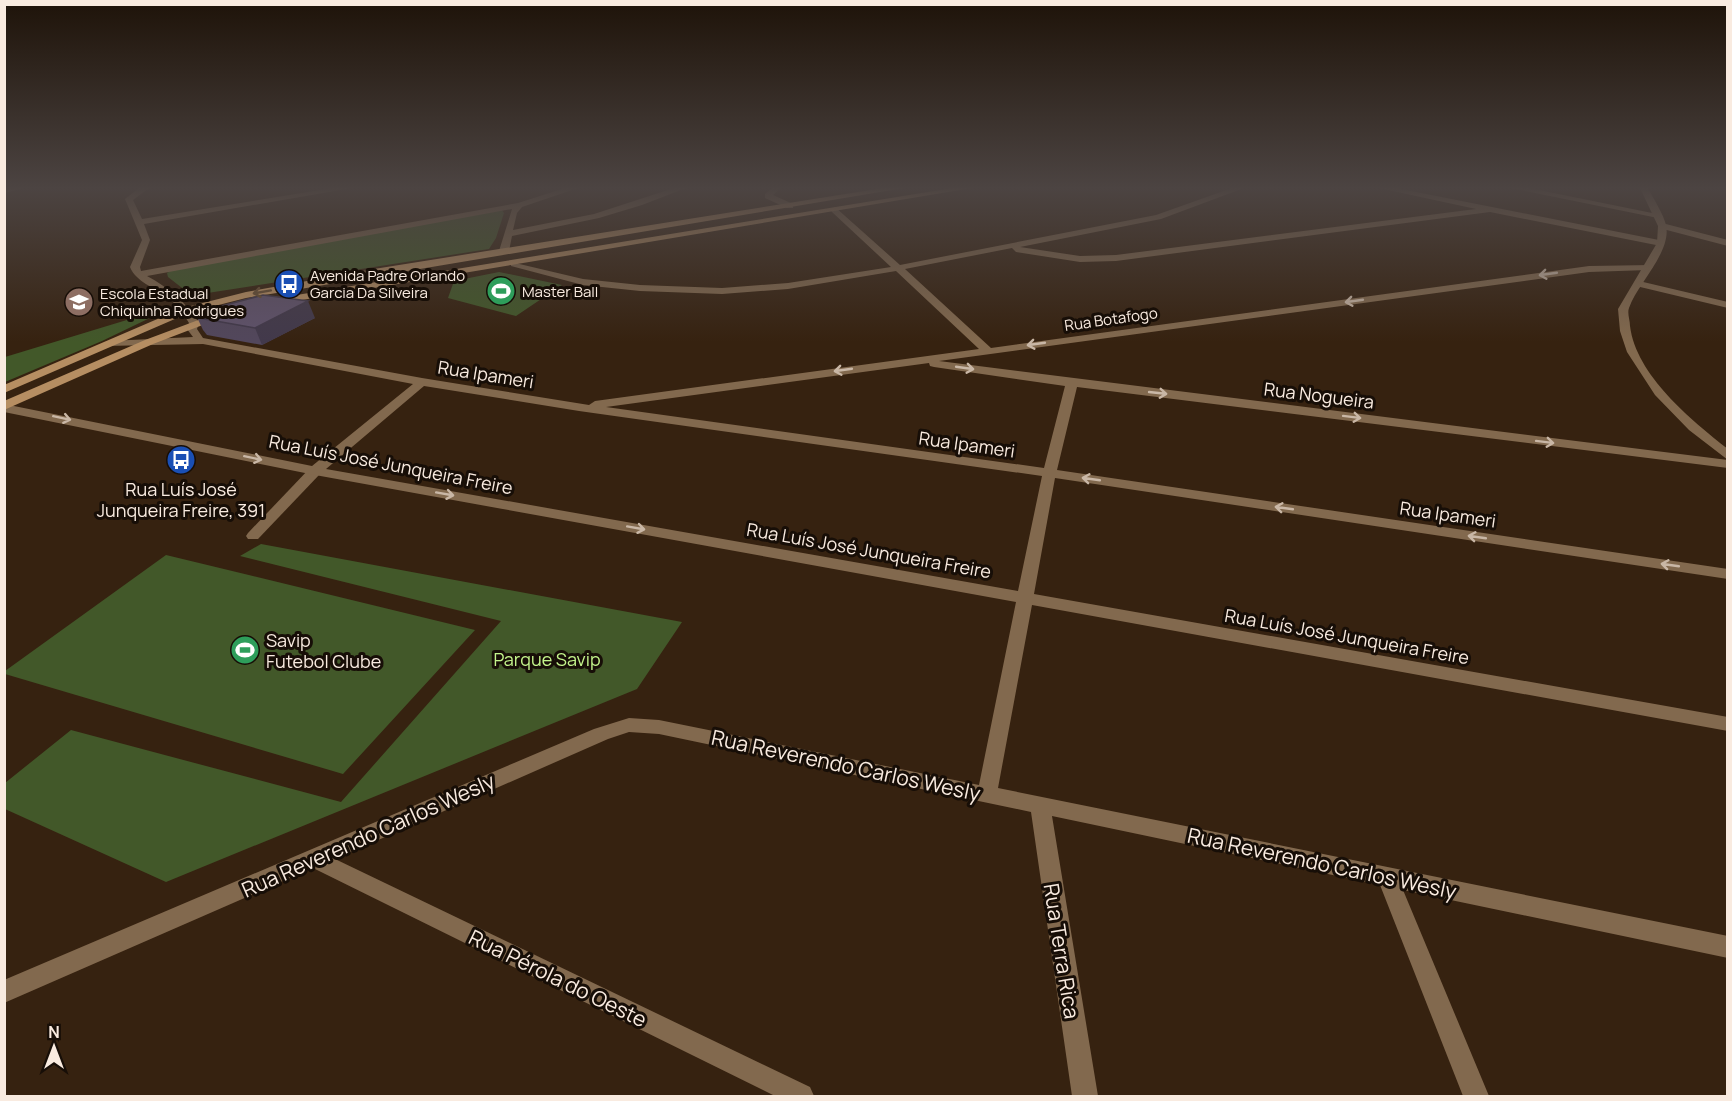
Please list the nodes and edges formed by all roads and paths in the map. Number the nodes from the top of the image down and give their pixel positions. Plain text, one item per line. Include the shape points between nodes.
1 (146, 239) edge
2 (335, 239) edge
3 (506, 239) edge
4 (578, 239) edge
5 (660, 239) edge
6 (866, 239) edge
7 (1049, 239) edge
8 (1260, 239) edge
9 (1642, 239) edge
10 (1661, 239) edge
11 (1661, 243) junction
12 (1007, 248) junction
13 (504, 251) junction
14 (514, 264) junction
15 (1648, 267) junction
16 (897, 268) junction
17 (138, 275) junction
18 (1639, 284) junction
19 (262, 303) edge
20 (1728, 305) edge
21 (187, 310) junction
22 (231, 311) edge
23 (194, 323) junction
24 (203, 341) junction
25 (149, 342) junction
26 (109, 344) junction
27 (988, 351) junction
28 (907, 361) junction
29 (422, 382) junction
30 (1072, 383) junction
31 (4, 390) edge
32 (4, 407) edge
33 (579, 407) junction
34 (1728, 456) edge
35 (1728, 464) edge
36 (315, 471) junction
37 (1050, 473) junction
38 (253, 536) dead end
39 (1728, 574) edge
40 (1025, 598) junction
41 (1728, 724) edge
42 (987, 794) junction
43 (1040, 805) junction
44 (315, 859) junction
45 (1387, 876) junction
46 (1724, 951) edge
47 (4, 992) edge
48 (801, 1096) edge
49 (1085, 1096) edge
50 (1476, 1096) edge

1 - 17 street via 135,267
2 - 17 street
3 - 13 street
4 - 13 main road
5 - 14 main road
6 - 16 street
7 - 12 street
8 - 12 street via 1116,258 1080,259
9 - 11 street
10 - 11 street
11 - 15 street
12 - 16 street
13 -> 21 main road via 246,295
14 - 16 street via 583,282 673,291 788,286
14 - 19 main road
15 - 18 street
15 -> 27 street, Rua Botafogo via 1589,268
16 - 27 street
17 - 21 street via 159,286
18 - 20 street
18 - 34 street via 1623,309 1623,321 1642,368 1676,412
21 - 23 street
21 - 26 main road
22 - 23 main road
23 - 24 street via 193,332
23 - 25 main road
24 - 25 street, Rua Ipameri
24 - 29 street, Rua Ipameri
25 - 26 street, Rua Ipameri
25 - 32 main road
26 - 31 main road
27 - 28 street, Rua Botafogo
28 -> 30 street, Rua Nogueira
28 -> 33 street, Rua Botafogo
29 - 33 street, Rua Ipameri
29 - 36 street
30 -> 35 street, Rua Nogueira
30 - 37 street
32 -> 36 street, Rua Luís José Junqueira Freire
33 - 37 street, Rua Ipameri
36 - 38 street
36 -> 40 street, Rua Luís José Junqueira Freire
39 -> 37 street, Rua Ipameri
37 - 40 street
40 - 41 street, Rua Luís José Junqueira Freire
40 - 42 street
42 - 43 street, Rua Reverendo Carlos Wesly
42 - 44 street, Rua Reverendo Carlos Wesly via 658,727 629,725
43 - 45 street, Rua Reverendo Carlos Wesly
43 - 49 street, Rua Terra Rica
44 - 47 street, Rua Reverendo Carlos Wesly
44 - 48 street, Rua Pérola do Oeste
45 - 46 street, Rua Reverendo Carlos Wesly
45 - 50 street

